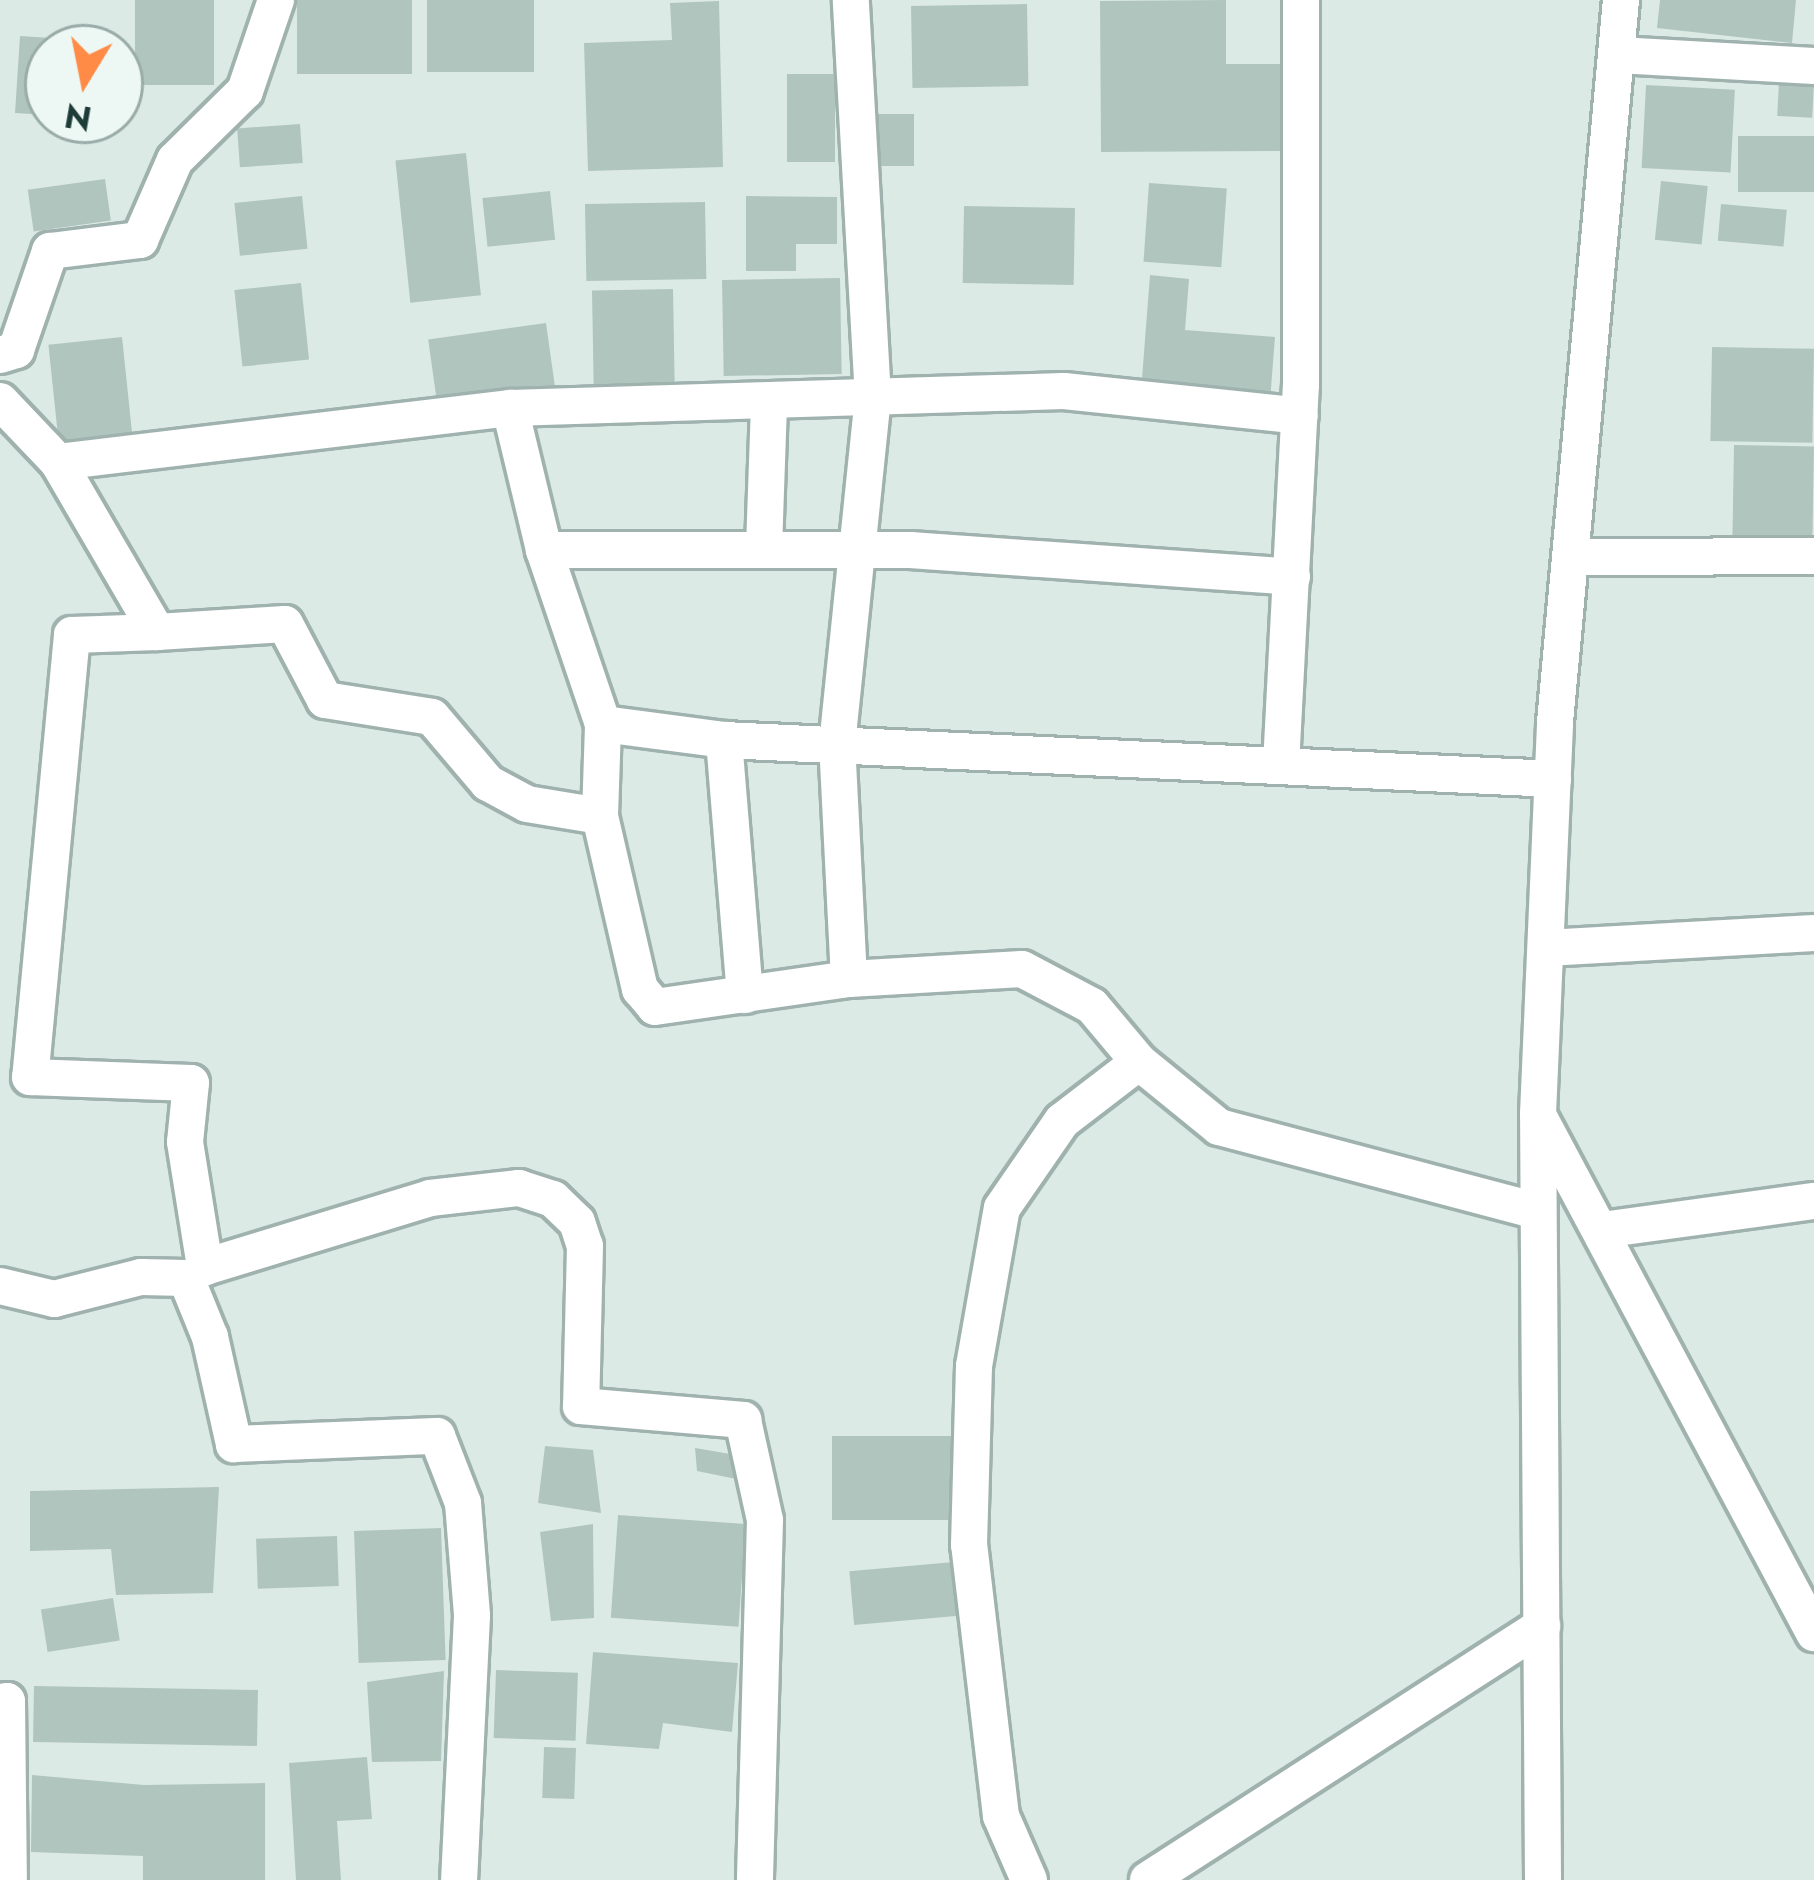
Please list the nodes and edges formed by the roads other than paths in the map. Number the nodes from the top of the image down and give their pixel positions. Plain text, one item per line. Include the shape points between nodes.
1 (276, 0) edge
2 (851, 0) edge
3 (1301, 0) edge
4 (1621, 0) edge
5 (1618, 55) junction
6 (1814, 66) edge
7 (0, 355) edge
8 (873, 398) junction
9 (0, 401) edge
10 (770, 404) junction
11 (511, 408) junction
12 (1300, 416) junction
13 (58, 462) junction
14 (764, 548) junction
15 (857, 549) junction
16 (544, 550) junction
17 (1814, 556) edge
18 (1571, 557) junction
19 (1292, 577) junction
20 (157, 632) junction
21 (603, 724) junction
22 (724, 740) junction
23 (837, 745) junction
24 (1281, 765) junction
25 (1553, 779) junction
26 (600, 816) junction
27 (1814, 933) edge
28 (1546, 948) junction
29 (849, 979) junction
30 (745, 995) junction
31 (1138, 1062) junction
32 (1538, 1114) junction
33 (1814, 1201) edge
34 (1537, 1211) junction
35 (1602, 1231) junction
36 (0, 1286) edge
37 (1802, 1588) edge
38 (1541, 1626) junction
39 (1814, 1633) edge
40 (0, 1702) edge
41 (9, 1880) edge
42 (459, 1880) edge
43 (755, 1880) edge
44 (1029, 1880) edge
45 (1148, 1880) edge
46 (1543, 1880) edge

1 - 7 street via 245,91 175,160 140,240 50,250 16,350
2 - 8 street
3 - 12 street
4 - 5 street
5 - 6 street
5 - 18 street
8 - 10 street
8 - 12 street via 1064,391
8 - 15 street
9 - 13 street
10 - 11 street
10 - 14 street
11 - 13 street
11 - 16 street
12 - 19 street
13 - 20 street
14 - 15 street
14 - 16 street
15 - 19 street
15 - 23 street
16 - 21 street
17 - 18 street
18 - 25 street
19 - 24 street
20 - 26 street via 285,624 325,700 432,717 488,783 527,804
20 - 43 street via 72,635 30,1077 190,1083 184,1142 205,1267 452,1196 519,1188 554,1199 577,1222 585,1246 581,1406 743,1420 765,1520
21 - 22 street
21 - 26 street
22 - 23 street
22 - 30 street
23 - 24 street
23 - 29 street
24 - 25 street
25 - 28 street
26 - 30 street via 645,1000 673,1008
27 - 28 street
28 - 32 street
29 - 30 street
29 - 31 street via 1022,969 1092,1006
31 - 34 street via 1219,1126
31 - 44 street via 1062,1121 1002,1208 974,1366 971,1567 1000,1816
32 - 34 street
32 - 35 street
33 - 35 street
34 - 38 street
35 - 37 street
36 - 42 street via 54,1299 141,1277 186,1278 210,1337 234,1444 437,1436 463,1503 472,1616
37 - 39 street
38 - 45 street
38 - 46 street
40 - 41 street via 7,1701

